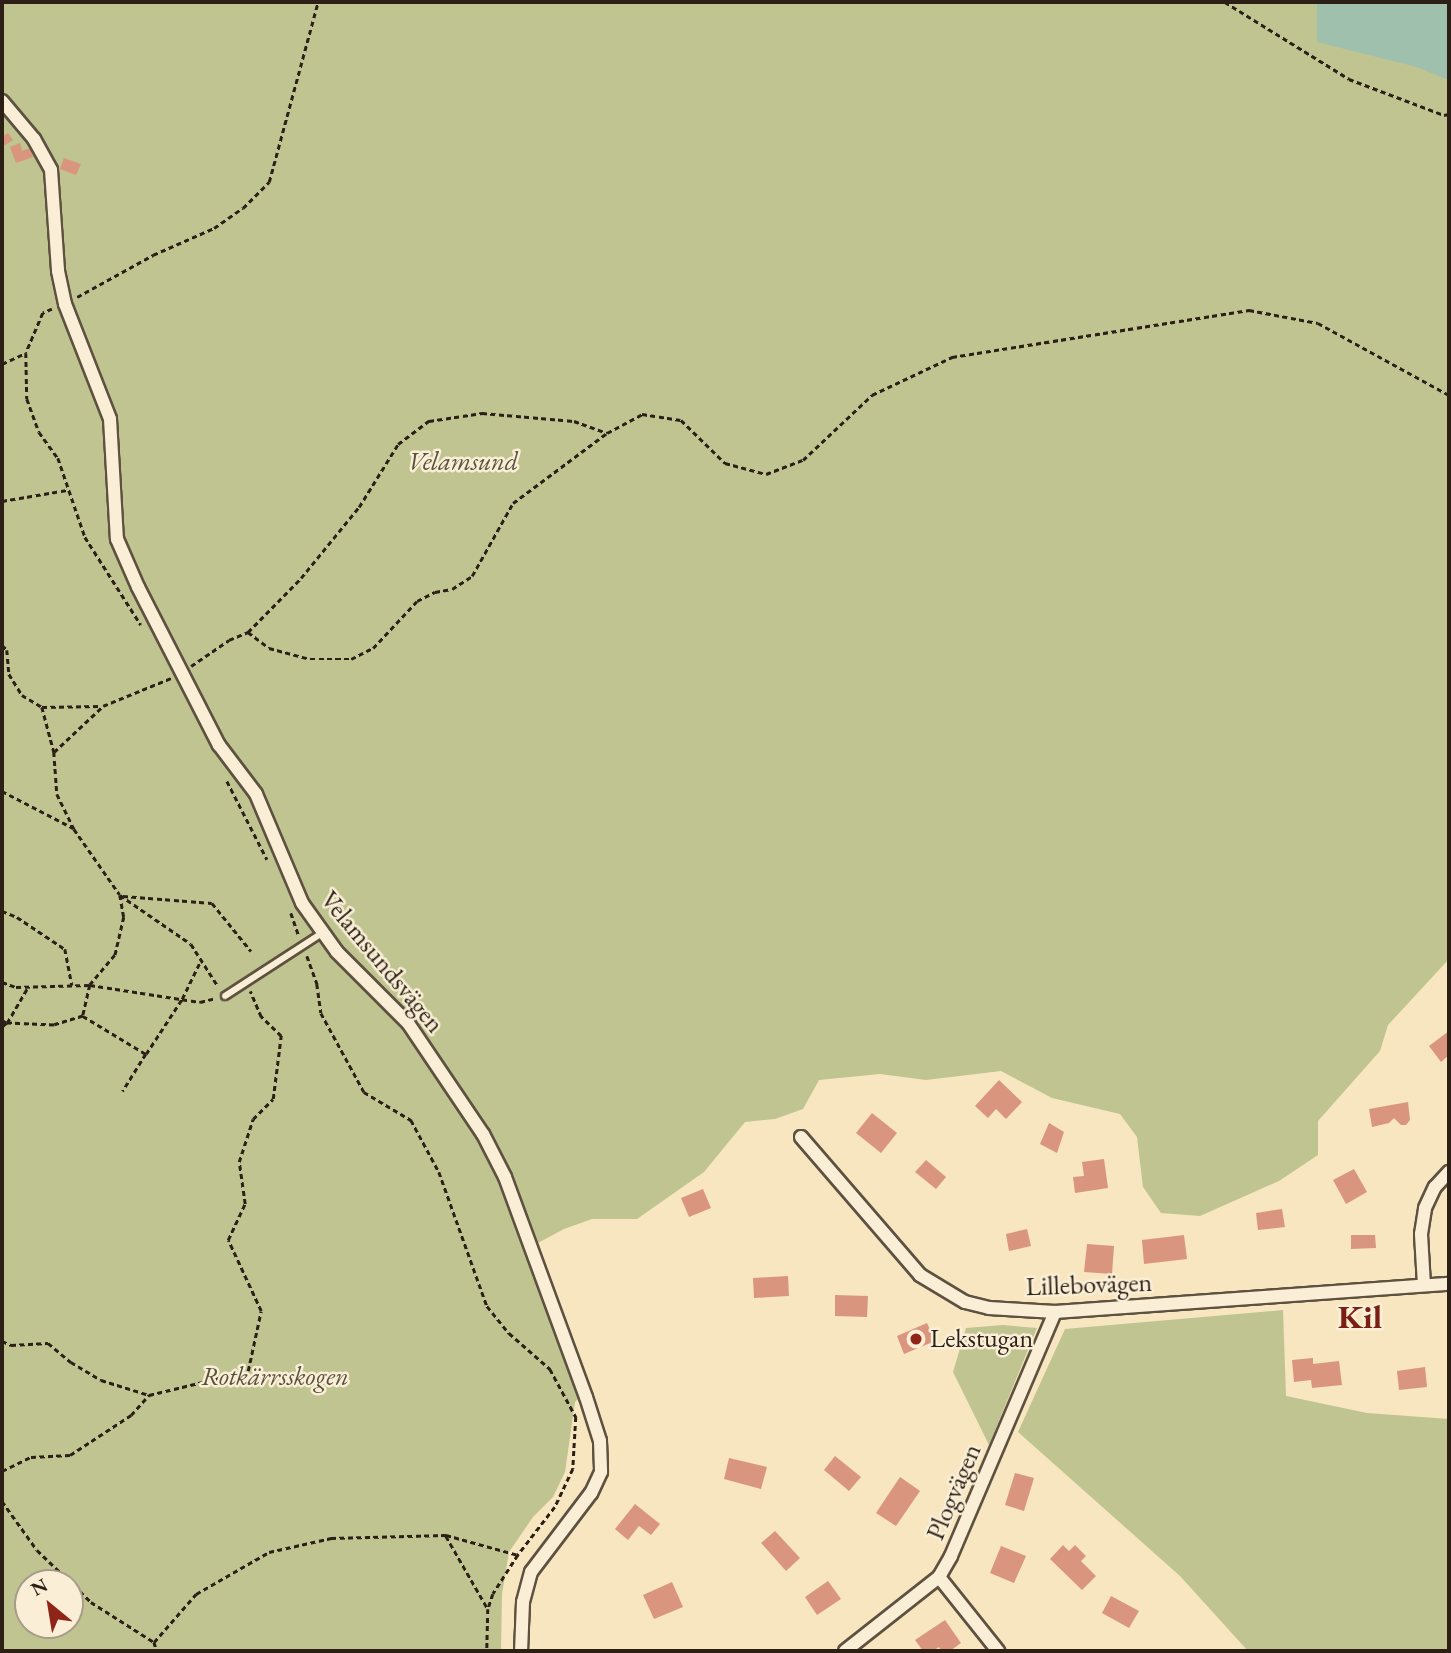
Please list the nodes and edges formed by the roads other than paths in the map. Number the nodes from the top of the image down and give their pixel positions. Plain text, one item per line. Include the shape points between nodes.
1 (2, 101) edge
2 (322, 933) junction
3 (225, 996) road end
4 (801, 1137) dead end
5 (1449, 1172) edge
6 (1449, 1284) edge
7 (1424, 1285) junction
8 (1055, 1312) junction
9 (939, 1577) junction
10 (521, 1651) edge
11 (845, 1651) edge
12 (998, 1651) edge

1 - 2 street, Velamsundsvägen via 34,139 51,170 58,271 65,304 110,419 117,540 173,674 256,794 302,903
2 - 3 lane
2 - 10 street, Velamsundsvägen via 408,1023 482,1134 505,1177 600,1441 601,1472 591,1493 531,1573 523,1602
4 - 8 street, Lillebovägen via 920,1275 965,1302
5 - 7 street via 1425,1208 1421,1234
6 - 7 street, Lillebovägen
7 - 8 street, Lillebovägen
8 - 9 street, Plogvägen
9 - 11 street, Plogvägen
9 - 12 street

